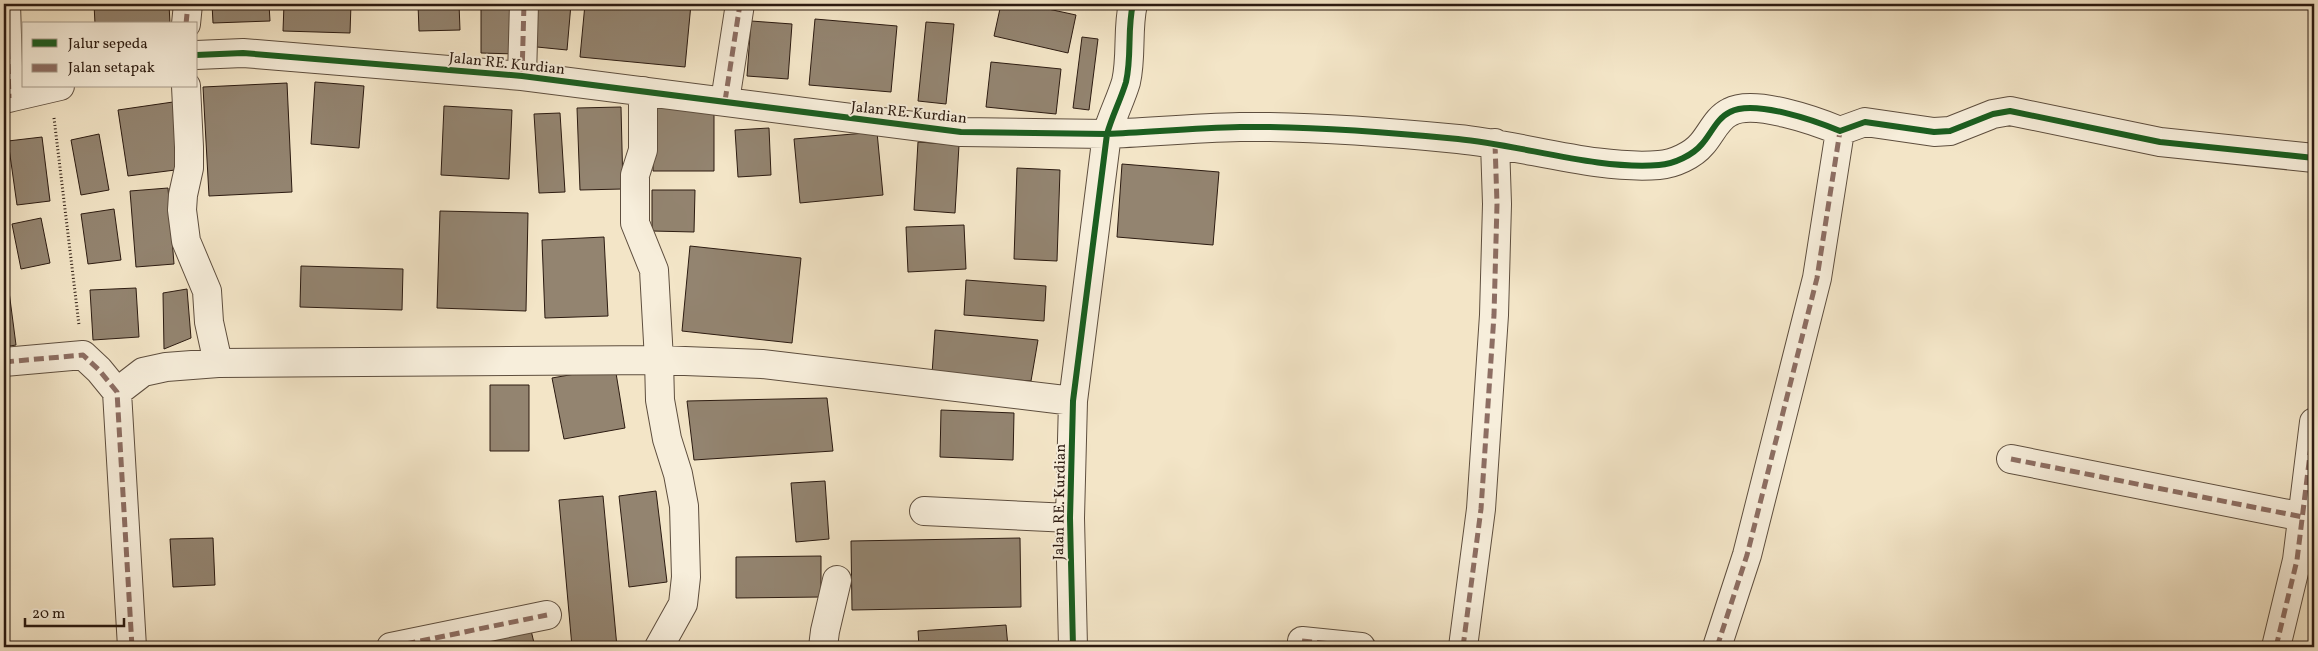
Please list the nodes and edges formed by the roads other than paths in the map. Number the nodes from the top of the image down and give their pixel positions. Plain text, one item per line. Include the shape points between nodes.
1 (6, 4) edge
2 (188, 4) edge
3 (524, 4) edge
4 (740, 4) edge
5 (1133, 4) edge
6 (186, 22) edge
7 (198, 55) edge
8 (522, 76) junction
9 (52, 88) edge
10 (186, 88) edge
11 (643, 91) junction
12 (7, 99) edge
13 (725, 101) junction
14 (1840, 131) junction
15 (1107, 134) junction
16 (1495, 143) junction
17 (2314, 158) edge
18 (659, 360) junction
19 (4, 362) edge
20 (218, 363) junction
21 (117, 392) junction
22 (1073, 401) junction
23 (2314, 422) edge
24 (2010, 459) dead end
25 (924, 512) dead end
26 (2303, 517) junction
27 (1070, 518) junction
28 (837, 580) dead end
29 (547, 615) dead end
30 (1302, 641) dead end
31 (132, 647) edge
32 (391, 647) edge
33 (659, 647) edge
34 (823, 647) edge
35 (1073, 647) edge
36 (1361, 647) edge
37 (1463, 647) edge
38 (1717, 647) edge
39 (2276, 647) edge

1 - 12 street
2 - 6 street
3 - 8 street
4 - 13 street
5 - 15 street via 1126,82
7 - 8 street, Jalan RE. Kurdian via 243,53
8 - 11 street, Jalan RE. Kurdian
9 - 12 street
10 - 20 street via 190,147 182,210 186,241 207,291 209,322
11 - 13 street, Jalan RE. Kurdian
11 - 18 street via 643,150 635,175 635,223 654,270
13 - 15 street, Jalan RE. Kurdian via 961,132
14 - 16 street via 1811,119 1746,107 1729,112 1702,145 1685,158 1661,165 1610,163
14 - 17 street via 1865,122 1934,132 1950,131 1993,114 2010,111 2160,142
14 - 38 street via 1818,278 1747,555
15 - 16 street via 1242,127 1386,132
15 - 22 street, Jalan RE. Kurdian
16 - 37 street via 1494,315 1481,509
18 - 20 street
18 - 22 street via 762,364
18 - 33 street via 663,416 684,506 686,577 683,604
19 - 21 street via 83,355
20 - 21 street via 143,372
21 - 31 street
22 - 27 street, Jalan RE. Kurdian
23 - 26 street
24 - 26 street
25 - 27 street
26 - 39 street via 2297,560
27 - 35 street, Jalan RE. Kurdian
28 - 34 street
29 - 32 street
30 - 36 street

